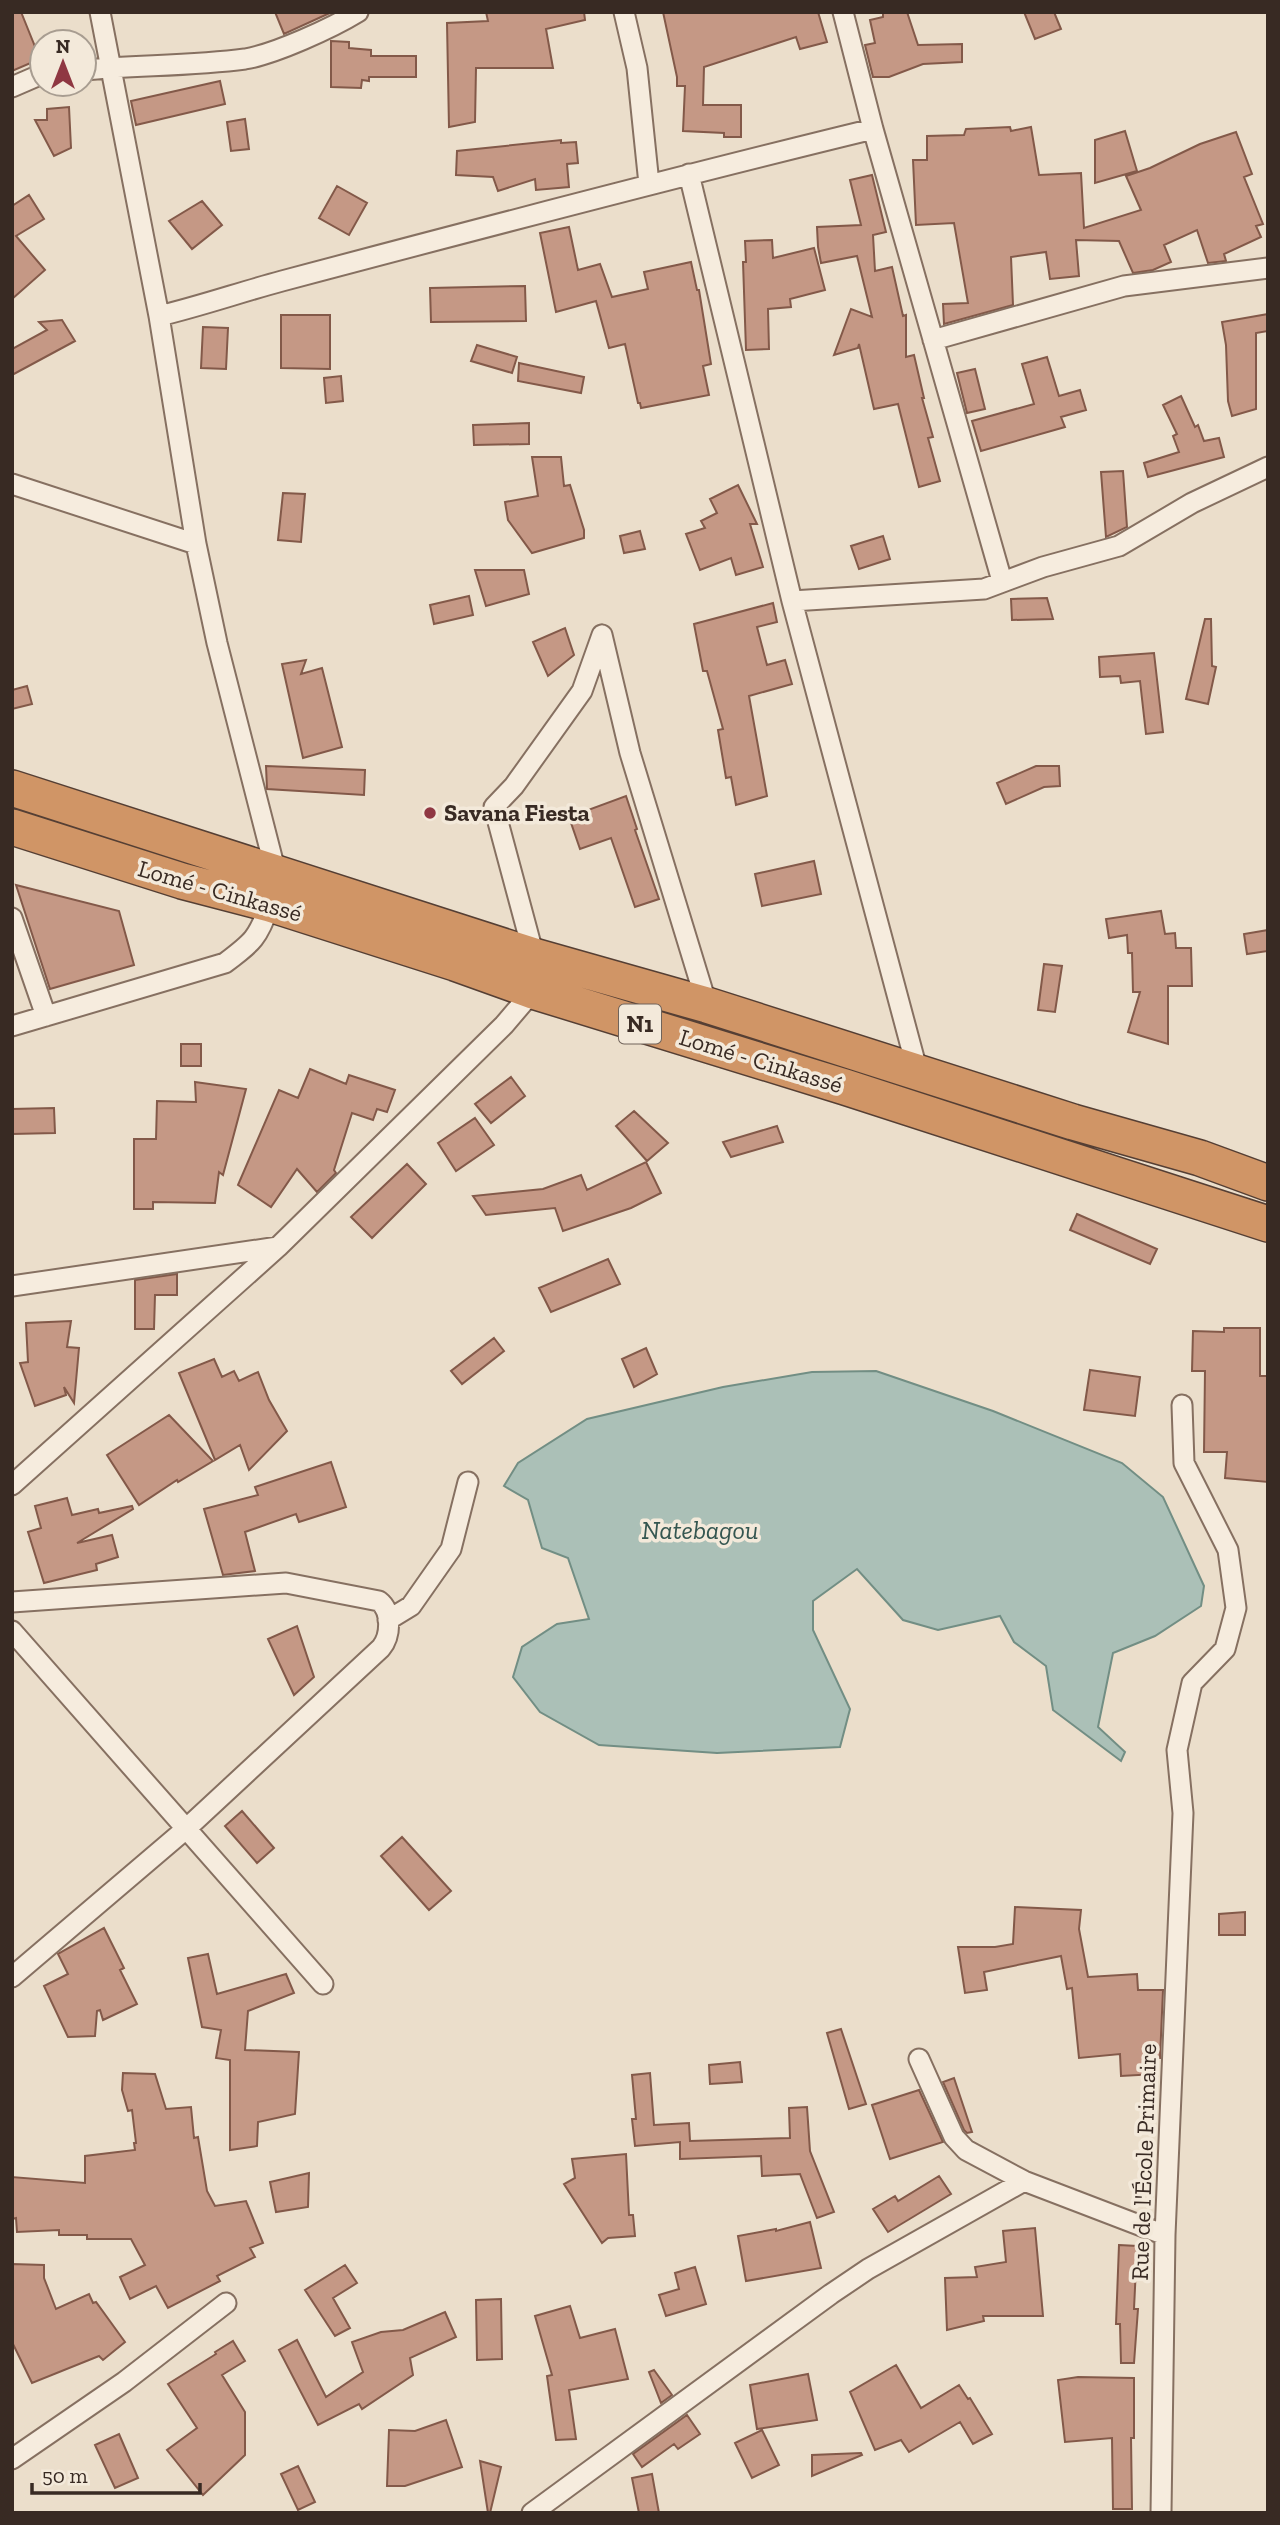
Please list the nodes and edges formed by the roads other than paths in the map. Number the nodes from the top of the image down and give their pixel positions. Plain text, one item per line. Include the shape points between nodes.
1 (100, 12) edge
2 (358, 12) edge
3 (624, 12) edge
4 (843, 12) edge
5 (112, 67) junction
6 (98, 68) edge
7 (28, 81) edge
8 (12, 88) edge
9 (873, 129) junction
10 (689, 174) junction
11 (649, 184) junction
12 (1268, 268) edge
13 (159, 316) junction
14 (933, 340) junction
15 (1268, 467) edge
16 (12, 484) edge
17 (196, 544) junction
18 (1002, 581) junction
19 (792, 601) junction
20 (12, 788) edge
21 (12, 827) edge
22 (273, 889) junction
23 (12, 919) edge
24 (534, 956) junction
25 (533, 991) junction
26 (707, 1005) junction
27 (46, 1016) junction
28 (12, 1026) edge
29 (918, 1073) junction
30 (1268, 1183) edge
31 (1268, 1224) edge
32 (278, 1247) junction
33 (12, 1286) edge
34 (1182, 1405) dead end
35 (468, 1482) dead end
36 (12, 1485) edge
37 (12, 1602) edge
38 (388, 1620) junction
39 (12, 1631) edge
40 (187, 1828) junction
41 (12, 1977) edge
42 (323, 1984) dead end
43 (919, 2059) dead end
44 (1024, 2181) junction
45 (1165, 2235) junction
46 (226, 2302) dead end
47 (12, 2459) edge
48 (532, 2513) edge
49 (1161, 2513) edge

1 - 5 street
2 - 5 street via 252,57
3 - 11 street via 637,68
4 - 9 street
5 - 6 street
5 - 13 street
7 - 8 street
9 - 10 street
9 - 14 street
10 - 11 street
10 - 19 street
11 - 13 street
12 - 14 street via 1124,286
13 - 17 street
14 - 18 street
15 - 18 street via 1192,503 1119,546
16 - 17 street
17 - 22 street
18 - 19 street via 971,592
19 - 29 street
20 - 22 highway, Lomé - Cinkassé / N1
21 - 22 highway, Lomé - Cinkassé / N1 via 182,881
22 - 24 highway, Lomé - Cinkassé / N1
22 - 25 highway, Lomé - Cinkassé / N1
22 - 27 street via 261,931 225,963
23 - 27 street
24 - 26 highway, Lomé - Cinkassé / N1
24 - 26 street via 494,807 582,691 602,635 630,753
25 - 31 highway, Lomé - Cinkassé / N1
25 - 32 street
26 - 29 highway, Lomé - Cinkassé / N1
27 - 28 street
29 - 30 highway, Lomé - Cinkassé / N1
32 - 33 street
32 - 36 street
34 - 45 street, Rue de l'École Primaire via 1184,1463 1228,1550 1236,1608 1225,1649 1192,1683 1177,1749 1183,1813
35 - 38 street via 451,1549 411,1606
37 - 38 street via 286,1583 379,1601 385,1605
38 - 40 street via 381,1648
39 - 40 street
40 - 41 street
40 - 42 street
43 - 44 street via 959,2144
44 - 45 street
44 - 48 street via 850,2282
45 - 49 street, Rue de l'École Primaire
46 - 47 street via 124,2382

